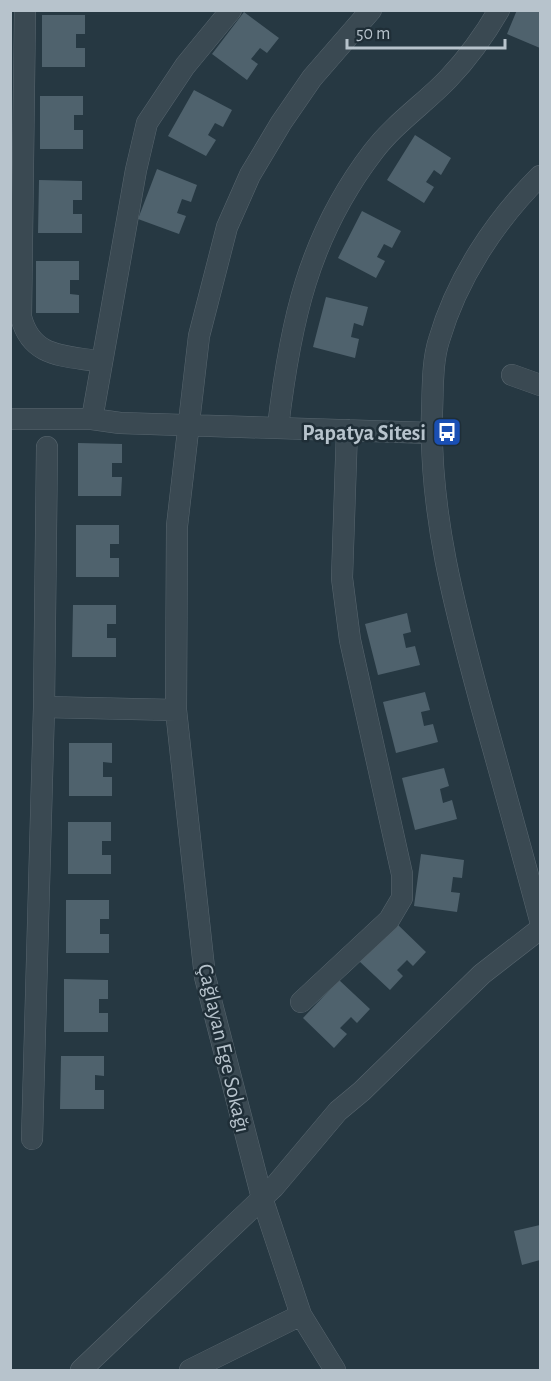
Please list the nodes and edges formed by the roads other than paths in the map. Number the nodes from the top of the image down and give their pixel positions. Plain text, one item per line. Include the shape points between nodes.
1 (26, 10) edge
2 (231, 10) edge
3 (371, 10) edge
4 (499, 10) edge
5 (540, 176) edge
6 (102, 363) junction
7 (512, 375) dead end
8 (540, 385) edge
9 (10, 419) edge
10 (92, 419) junction
11 (188, 424) junction
12 (278, 427) junction
13 (347, 430) junction
14 (431, 433) junction
15 (47, 447) dead end
16 (44, 707) junction
17 (176, 710) junction
18 (540, 920) edge
19 (540, 929) edge
20 (301, 1002) dead end
21 (32, 1139) dead end
22 (262, 1198) junction
23 (302, 1315) junction
24 (81, 1371) edge
25 (190, 1371) edge
26 (335, 1371) edge

1 - 6 street via 21,317 26,334 35,345 53,353
2 - 6 street via 185,66 147,123
3 - 11 street, Çağlayan Ege Sokağı via 312,78 281,123 250,175 227,227 199,336
4 - 12 street via 480,44 373,151 331,219 311,260 288,346
5 - 14 street via 480,249 452,306 438,341
6 - 10 street
7 - 8 street
9 - 10 street
10 - 11 street
11 - 12 street
11 - 17 street, Çağlayan Ege Sokağı via 177,526
12 - 13 street
13 - 14 street
13 - 20 street via 342,578 350,640 402,874 402,898 389,920
14 - 18 street via 435,499 453,600
15 - 16 street
16 - 17 street
16 - 21 street
17 - 22 street, Çağlayan Ege Sokağı via 205,977
19 - 22 street via 482,974 338,1111
22 - 23 street, Çağlayan Ege Sokağı
22 - 24 street
23 - 25 street
23 - 26 street, Çağlayan Ege Sokağı

